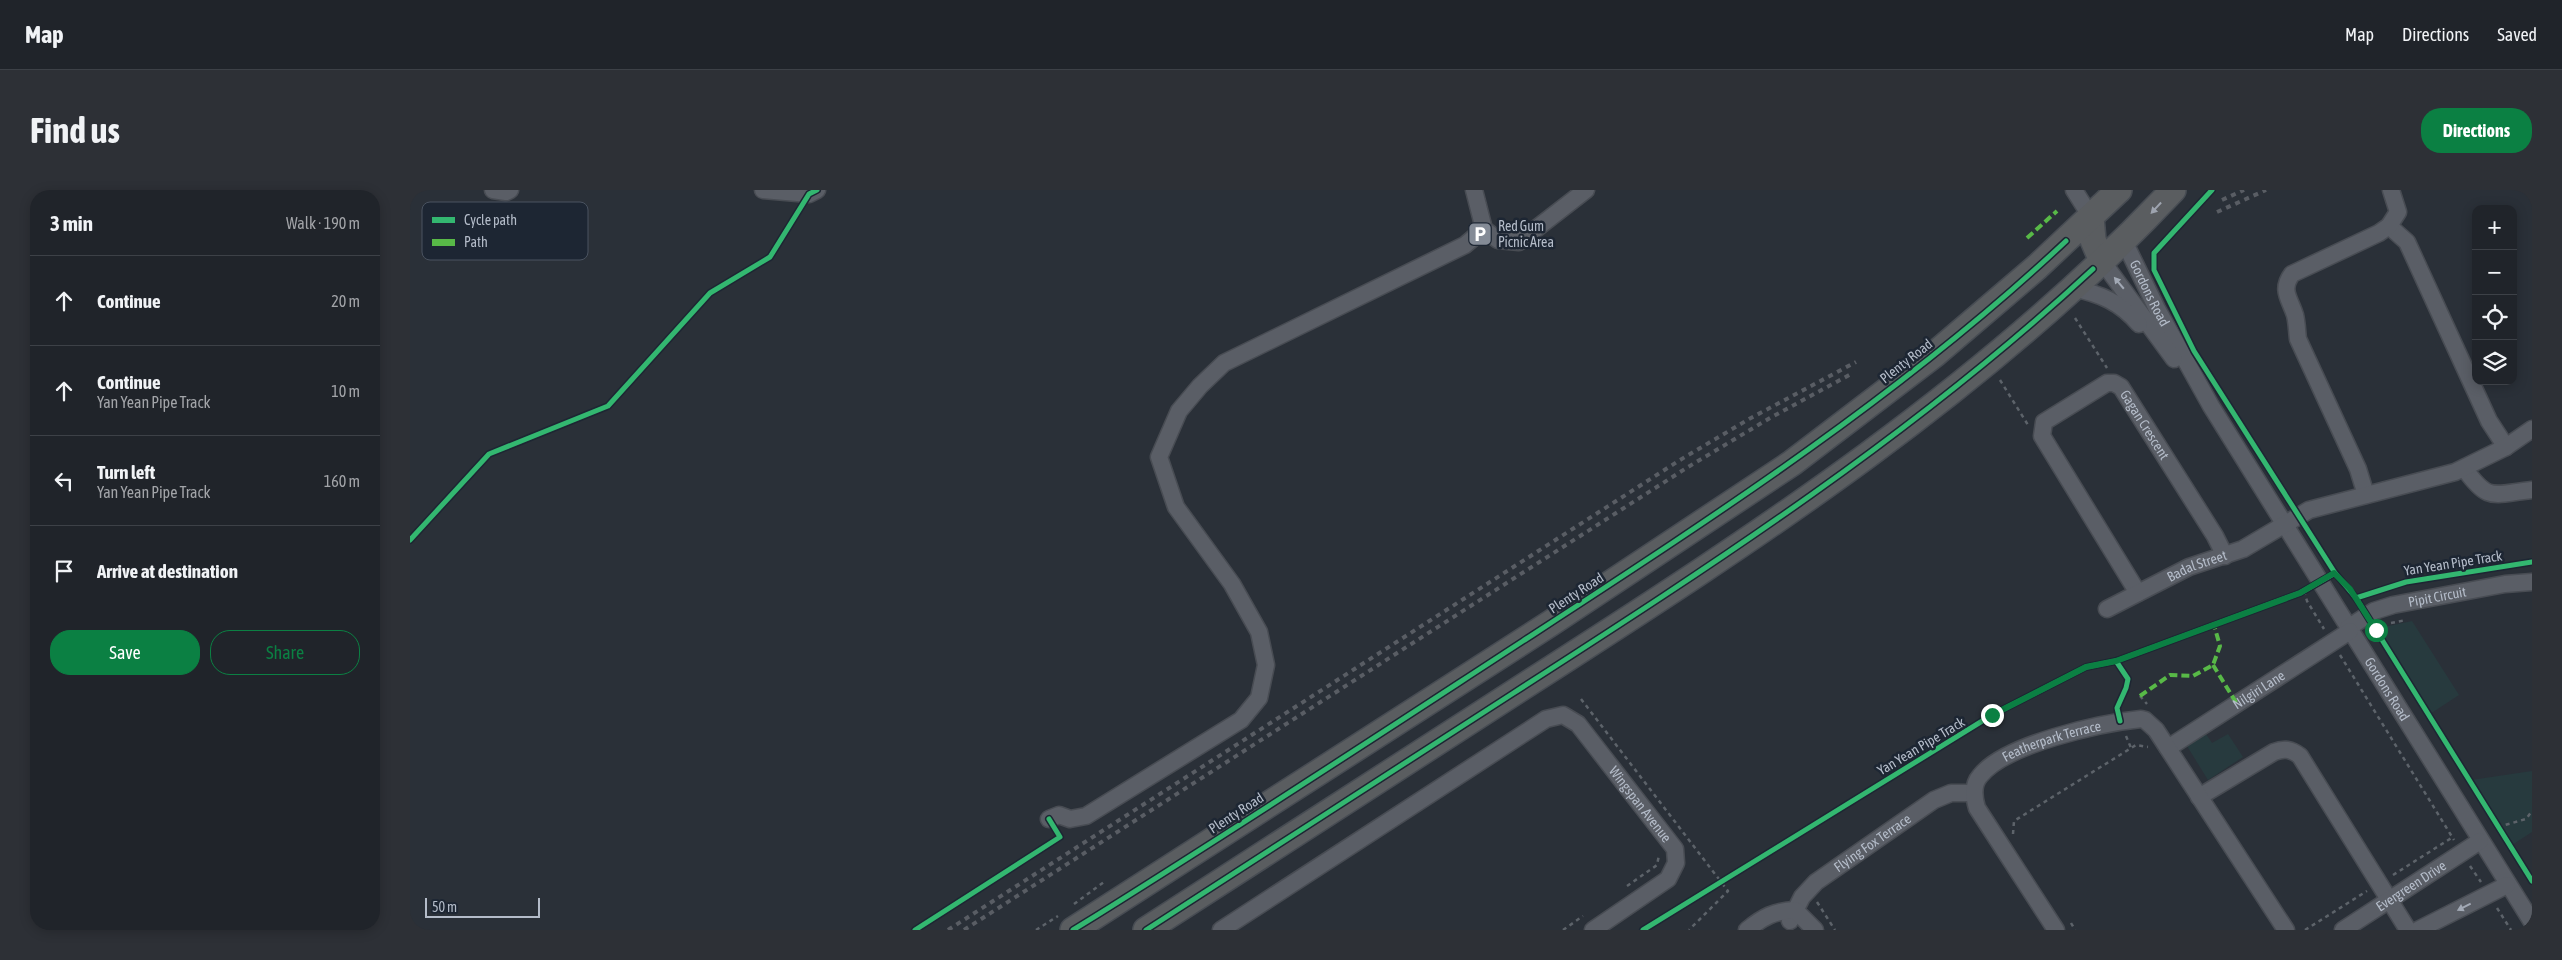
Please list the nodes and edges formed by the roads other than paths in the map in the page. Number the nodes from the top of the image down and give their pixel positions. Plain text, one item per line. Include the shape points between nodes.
1 (494, 190) edge
2 (510, 190) edge
3 (763, 190) edge
4 (816, 190) edge
5 (1474, 190) edge
6 (1586, 190) edge
7 (2074, 190) edge
8 (2119, 190) edge
9 (2173, 190) edge
10 (2391, 190) edge
11 (2091, 217) junction
12 (2389, 226) junction
13 (1484, 229) junction
14 (2124, 241) junction
15 (2102, 261) junction
16 (2072, 288) junction
17 (2199, 392) junction
18 (2211, 406) junction
19 (2532, 429) edge
20 (2506, 448) junction
21 (2464, 468) junction
22 (2532, 490) edge
23 (2366, 495) junction
24 (2286, 524) junction
25 (2225, 556) junction
26 (2532, 582) edge
27 (2138, 593) junction
28 (2107, 609) dead end
29 (2349, 629) junction
30 (2168, 748) junction
31 (1974, 792) junction
32 (2199, 797) junction
33 (1049, 819) dead end
34 (2480, 840) junction
35 (2507, 885) junction
36 (2388, 899) junction
37 (1792, 916) junction
38 (2532, 922) edge
39 (2063, 926) edge
40 (1073, 930) edge
41 (1146, 930) edge
42 (1221, 930) edge
43 (1593, 930) edge
44 (1747, 930) edge
45 (1758, 930) edge
46 (1805, 930) edge
47 (1816, 930) edge
48 (2286, 930) edge
49 (2344, 930) edge
50 (2408, 930) edge
51 (2418, 930) edge

1 - 2 street
3 - 4 street via 809,194
5 - 13 street
6 - 13 street via 1519,242 1498,240
7 - 11 street, Gordons Road
8 - 11 highway, Plenty Road
9 -> 14 highway
10 - 12 street via 2398,212
11 - 14 highway, Gordons Road
11 - 15 highway via 2093,240
11 - 40 highway, Plenty Road via 1936,354 1792,463 1583,602
12 - 20 street via 2407,242 2489,421
12 - 23 street via 2292,274 2286,282 2285,292 2296,316 2298,340 2358,469
13 - 33 street via 1465,245 1224,363 1179,411 1160,458 1176,508 1232,584 1259,632 1266,665 1259,698 1241,720 1086,816 1070,819 1059,815
14 - 15 highway
14 - 18 street, Gordons Road via 2156,309
15 - 16 highway
17 -> 15 street, Gordons Road
16 - 17 street via 2101,294 2122,307
16 - 41 highway via 1935,404 1793,510 1644,610
17 - 18 street, Gordons Road
18 - 24 street, Gordons Road
19 - 20 street, Badal Street
20 - 21 street, Badal Street
21 - 22 street via 2479,488 2487,493
21 - 23 street, Badal Street
23 - 24 street, Badal Street via 2309,510
24 - 25 street, Badal Street via 2243,550
24 - 29 street, Gordons Road
25 - 27 street, Badal Street via 2189,567
25 - 27 street, Gagan Crescent via 2216,536 2121,387 2107,383 2044,422 2042,436
26 - 29 street, Pipit Circuit via 2393,605 2366,616
27 - 28 street, Badal Street
29 - 30 street, Nilgiri Lane
29 - 34 street, Gordons Road
30 - 31 street, Featherpark Terrace via 2145,720 2120,721 2033,745 1994,764 1979,776
30 - 32 street, Featherpark Terrace
31 - 37 street, Flying Fox Terrace via 1951,793 1934,800 1816,882
31 - 39 street via 1978,808
32 - 36 street via 2269,754 2282,749 2294,752 2300,756
32 - 48 street, Featherpark Terrace
34 - 35 street, Gordons Road
34 - 36 street, Evergreen Drive
35 - 38 street, Gordons Road
35 -> 51 street
36 - 49 street, Evergreen Drive
36 - 50 street
37 - 44 street via 1779,911 1763,917
37 - 45 street
37 - 46 street
37 - 47 street
42 - 43 street, Wingspan Avenue via 1546,719 1563,716 1578,724 1675,849 1676,863 1668,878

